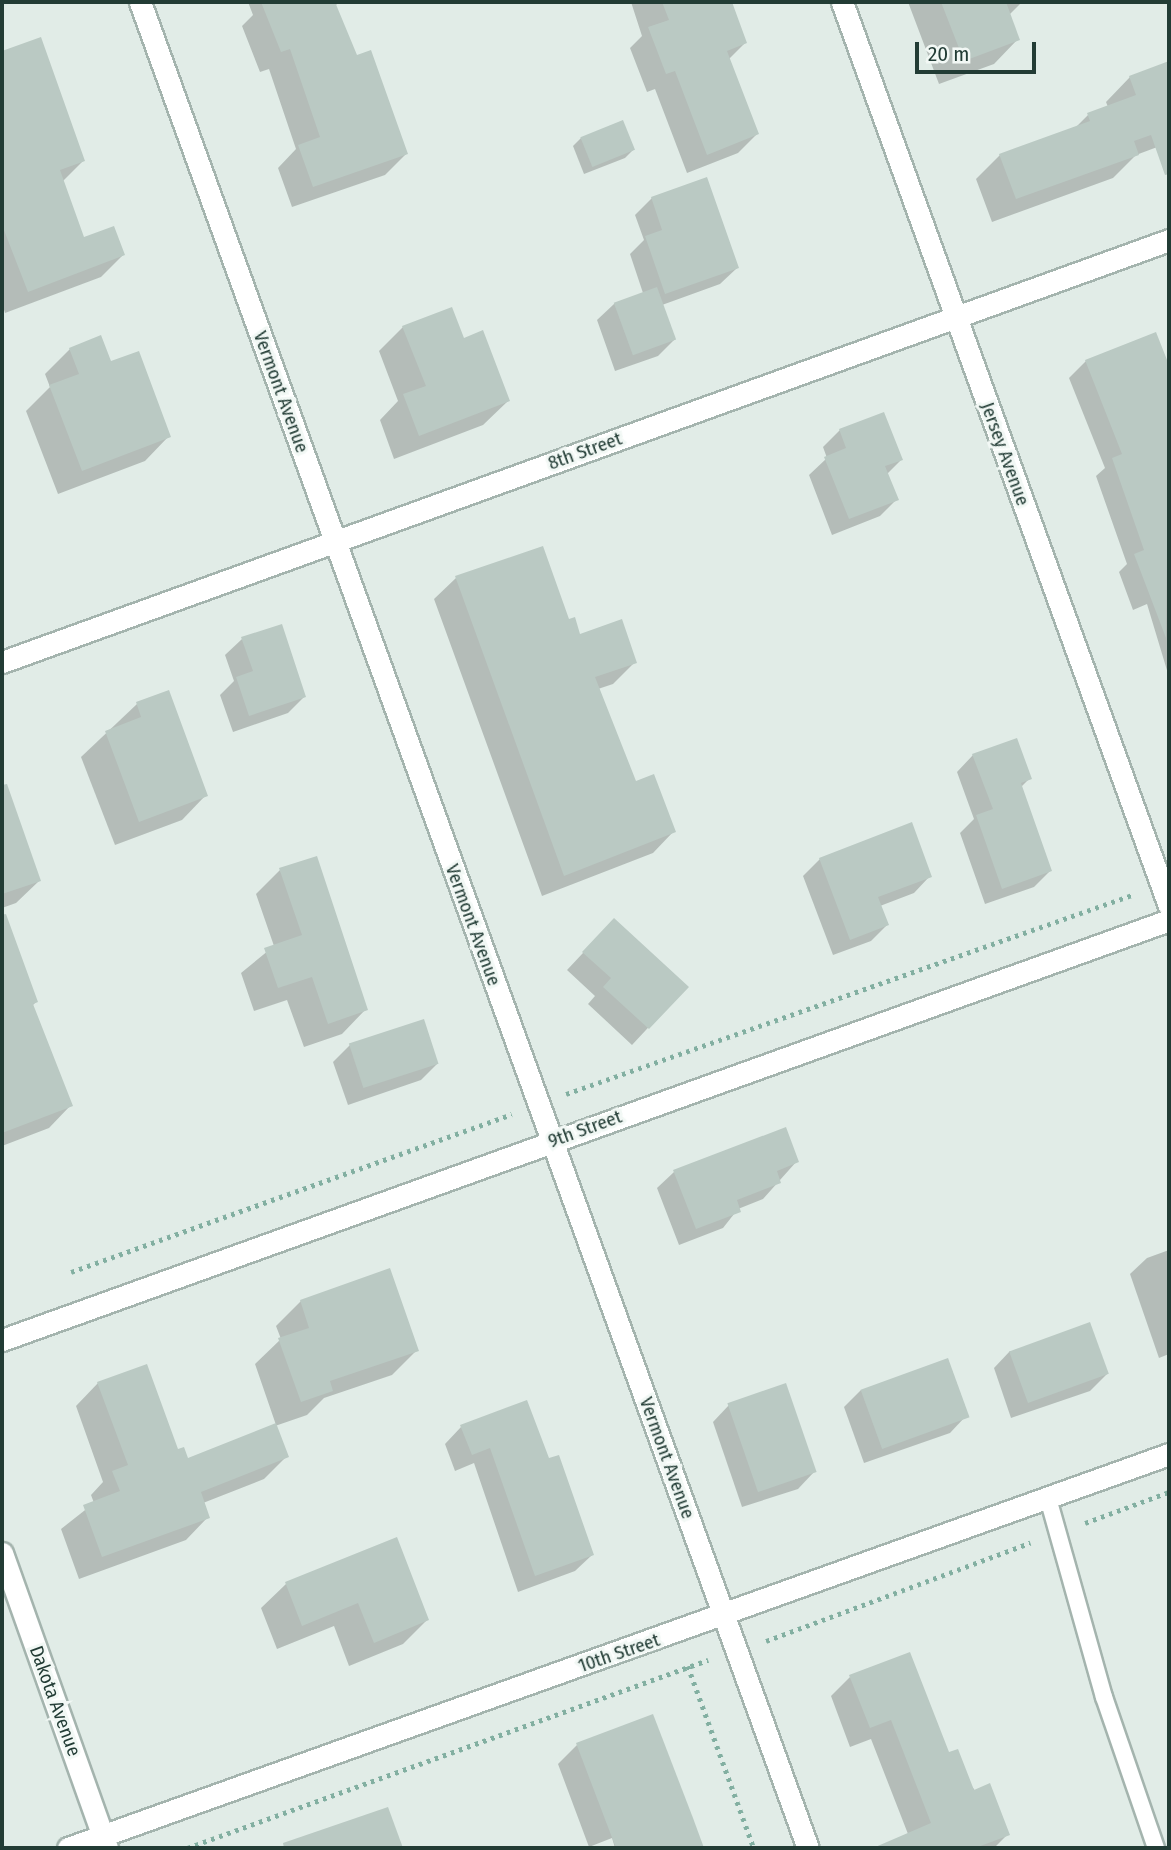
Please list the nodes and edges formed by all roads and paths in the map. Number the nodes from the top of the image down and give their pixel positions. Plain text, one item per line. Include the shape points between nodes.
1 (140, 2) edge
2 (842, 2) edge
3 (1169, 240) edge
4 (954, 317) junction
5 (335, 541) junction
6 (2, 662) edge
7 (1162, 884) junction
8 (1169, 906) edge
9 (1169, 920) edge
10 (538, 1105) junction
11 (551, 1142) junction
12 (71, 1272) dead end
13 (2, 1340) edge
14 (1169, 1454) edge
15 (1169, 1492) edge
16 (1048, 1498) junction
17 (1060, 1532) junction
18 (2, 1553) edge
19 (724, 1616) junction
20 (737, 1651) junction
21 (688, 1666) junction
22 (105, 1842) edge
23 (68, 1848) edge
24 (187, 1848) edge
25 (754, 1848) edge
26 (808, 1848) edge
27 (1156, 1848) edge

1 - 5 street, Vermont Avenue
2 - 4 street, Jersey Avenue
3 - 4 street, 8th Street
4 - 5 street, 8th Street
4 - 7 street, Jersey Avenue
5 - 6 street, 8th Street
5 - 10 street, Vermont Avenue
7 - 8 street, Jersey Avenue
7 - 10 path
9 - 11 street, 9th Street
10 - 11 street, Vermont Avenue
10 - 12 path
11 - 13 street, 9th Street
11 - 19 street, Vermont Avenue
14 - 16 street, 10th Street
15 - 17 path
16 - 17 lane
16 - 19 street, 10th Street
17 - 20 path
17 - 27 lane via 1104,1697
18 - 22 street, Dakota Avenue
19 - 20 street, Vermont Avenue
19 - 22 street, 10th Street
20 - 21 path
20 - 26 street, Vermont Avenue
21 - 24 path
21 - 25 path
22 - 23 street, 10th Street

